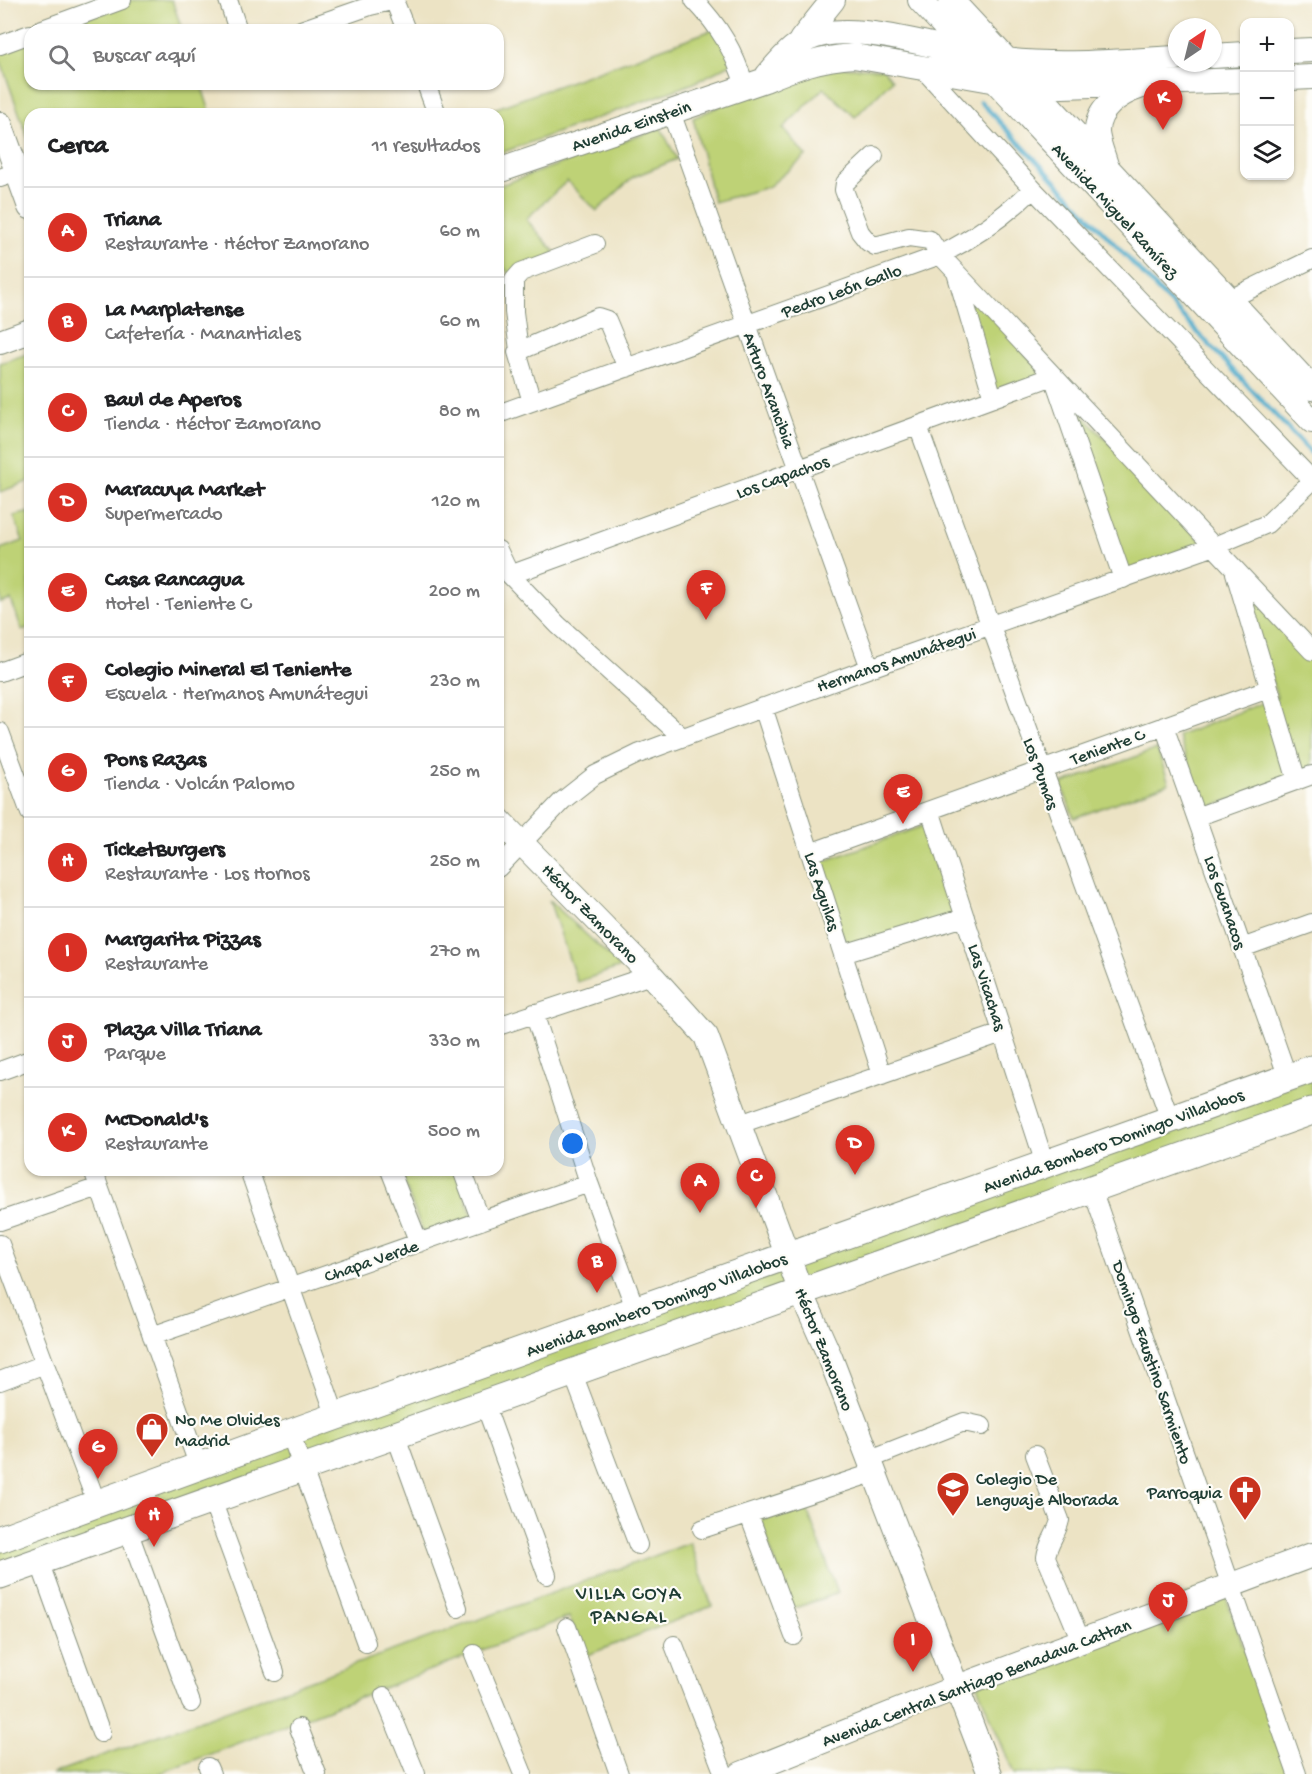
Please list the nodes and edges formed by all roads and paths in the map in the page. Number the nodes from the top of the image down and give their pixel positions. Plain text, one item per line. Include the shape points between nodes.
1 (122, 0) edge
2 (228, 0) edge
3 (395, 0) edge
4 (694, 0) edge
5 (833, 0) edge
6 (920, 0) edge
7 (951, 0) edge
8 (56, 24) edge
9 (236, 24) edge
10 (319, 24) edge
11 (404, 24) edge
12 (24, 36) edge
13 (801, 41) junction
14 (0, 45) edge
15 (1312, 50) edge
16 (1294, 51) edge
17 (969, 54) junction
18 (1240, 54) edge
19 (1222, 55) edge
20 (1168, 58) edge
21 (1004, 60) junction
22 (922, 68) junction
23 (1312, 77) edge
24 (1294, 78) edge
25 (1240, 80) edge
26 (755, 83) junction
27 (998, 83) junction
28 (1152, 83) junction
29 (1032, 87) junction
30 (428, 90) edge
31 (435, 108) edge
32 (670, 112) junction
33 (0, 124) edge
34 (874, 156) dead end
35 (504, 169) edge
36 (1107, 170) junction
37 (9, 175) edge
38 (1033, 189) junction
39 (24, 198) edge
40 (595, 244) dead end
41 (940, 255) junction
42 (1312, 259) edge
43 (956, 271) junction
44 (1230, 298) junction
45 (506, 311) edge
46 (747, 324) junction
47 (24, 333) edge
48 (0, 342) edge
49 (519, 350) junction
50 (627, 368) junction
51 (1053, 376) junction
52 (1312, 388) edge
53 (993, 398) junction
54 (532, 402) junction
55 (504, 412) edge
56 (1312, 421) edge
57 (918, 426) junction
58 (799, 470) junction
59 (1312, 480) edge
60 (1212, 547) junction
61 (504, 562) edge
62 (1233, 569) junction
63 (510, 575) junction
64 (1123, 579) junction
65 (988, 627) junction
66 (1312, 651) edge
67 (24, 663) edge
68 (870, 668) junction
69 (0, 672) edge
70 (1268, 689) junction
71 (763, 707) junction
72 (1164, 726) junction
73 (0, 732) edge
74 (681, 736) junction
75 (1041, 770) junction
76 (1304, 778) edge
77 (24, 797) edge
78 (930, 810) junction
79 (1196, 817) junction
80 (504, 825) edge
81 (522, 842) junction
82 (810, 853) junction
83 (504, 862) edge
84 (965, 917) junction
85 (1312, 923) edge
86 (1242, 948) junction
87 (843, 954) junction
88 (651, 975) junction
89 (534, 1013) junction
90 (504, 1024) edge
91 (1002, 1033) junction
92 (24, 1062) edge
93 (0, 1071) edge
94 (1300, 1074) edge
95 (882, 1075) junction
96 (1312, 1111) edge
97 (1170, 1119) junction
98 (740, 1125) junction
99 (1045, 1164) junction
100 (251, 1176) edge
101 (392, 1176) edge
102 (464, 1176) edge
103 (96, 1178) edge
104 (589, 1183) junction
105 (1092, 1189) junction
106 (0, 1221) edge
107 (481, 1221) junction
108 (419, 1243) junction
109 (0, 1244) edge
110 (788, 1256) junction
111 (290, 1288) junction
112 (801, 1292) junction
113 (636, 1311) junction
114 (152, 1336) junction
115 (45, 1364) junction
116 (572, 1371) junction
117 (0, 1381) edge
118 (484, 1402) junction
119 (336, 1417) junction
120 (982, 1426) dead end
121 (290, 1433) junction
122 (395, 1434) junction
123 (1035, 1455) dead end
124 (199, 1467) junction
125 (303, 1467) junction
126 (870, 1467) junction
127 (212, 1500) junction
128 (97, 1504) junction
129 (749, 1515) junction
130 (702, 1528) dead end
131 (128, 1530) junction
132 (0, 1539) edge
133 (638, 1545) dead end
134 (1312, 1555) edge
135 (39, 1562) junction
136 (0, 1575) edge
137 (547, 1575) dead end
138 (1232, 1585) junction
139 (458, 1608) dead end
140 (567, 1627) dead end
141 (794, 1636) dead end
142 (1081, 1641) junction
143 (366, 1642) dead end
144 (674, 1645) dead end
145 (474, 1654) dead end
146 (275, 1672) dead end
147 (955, 1688) junction
148 (384, 1696) dead end
149 (191, 1703) dead end
150 (299, 1728) dead end
151 (101, 1733) dead end
152 (317, 1774) edge
153 (416, 1774) edge
154 (524, 1774) edge
155 (619, 1774) edge
156 (724, 1774) edge
157 (741, 1774) edge
158 (990, 1774) edge
159 (1297, 1774) edge

1 - 8 street
2 - 9 street
3 - 10 street
3 - 11 street
4 - 26 street via 727,38
5 - 13 main road, Avenida Einstein
6 - 17 main road, Avenida Miguel Ramírez
7 - 21 main road, Avenida Miguel Ramírez
12 - 14 street
13 - 17 main road via 851,30
13 - 26 main road, Avenida Einstein
15 - 16 main road
17 - 21 main road
17 - 27 main road, Avenida Miguel Ramírez
18 - 19 main road
20 - 21 main road via 1054,64
21 - 29 main road, Avenida Miguel Ramírez
22 - 26 main road, Avenida Einstein via 854,56 834,57 804,63
22 - 27 main road, Avenida Einstein
22 - 38 street
23 - 24 main road
25 - 28 main road
26 - 32 main road, Avenida Einstein
27 - 29 main road, Avenida Einstein
27 - 56 main road, Avenida Miguel Ramírez
28 - 29 main road, Avenida Einstein
28 - 36 main road via 1122,92 1101,116 1097,132
29 - 36 main road, Avenida Miguel Ramírez
30 - 31 street
32 - 35 main road, Avenida Einstein
32 - 46 street, Arturo Arancibia
33 - 37 main road
34 - 41 street via 845,183 844,190 860,232 875,246 922,237 930,240
36 - 44 main road, Avenida Miguel Ramírez
37 - 39 main road
38 - 41 street, Pedro León Gallo via 976,237
38 - 59 street
40 - 45 street via 522,272 514,280
41 - 43 street
41 - 46 street, Pedro León Gallo
42 - 44 street
43 - 51 street
43 - 53 street
44 - 52 main road, Avenida Miguel Ramírez
45 - 49 street
46 - 50 street, Pedro León Gallo
46 - 58 street, Arturo Arancibia
47 - 48 main road
49 - 50 street via 598,317 607,320
49 - 54 street via 517,356
50 - 54 street, Pedro León Gallo
51 - 53 street, Los Capachos
51 - 60 street
51 - 64 street
53 - 57 street, Los Capachos
54 - 55 street, Pedro León Gallo
57 - 58 street, Los Capachos
57 - 65 street, Los Pumas
58 - 63 street, Los Capachos
58 - 68 street, Arturo Arancibia
59 - 60 street, Hermanos Amunátegui via 1267,524
60 - 62 street
60 - 64 street, Hermanos Amunátegui
61 - 63 street
62 - 66 street
62 - 70 street
63 - 74 street via 558,625
64 - 65 street, Hermanos Amunátegui
65 - 68 street, Hermanos Amunátegui
65 - 75 street, Los Pumas
67 - 69 street
68 - 71 street, Hermanos Amunátegui
70 - 72 street, Teniente C
70 - 76 street
71 - 74 street, Hermanos Amunátegui
71 - 82 street, Las Aguilas
72 - 75 street, Teniente C
72 - 79 street, Los Guanacos
73 - 77 street
74 - 81 street, Hermanos Amunátegui via 595,775 562,801
75 - 78 street, Teniente C
75 - 97 street, Los Pumas
76 - 79 street
78 - 82 street, Teniente C
78 - 84 street, Las Vicachas
79 - 86 street, Los Guanacos
80 - 81 main road, Héctor Zamorano
81 - 83 street, Hermanos Amunátegui
81 - 88 main road, Héctor Zamorano
82 - 87 street, Las Aguilas
84 - 87 street
84 - 91 street, Las Vicachas
85 - 86 street
86 - 94 street, Los Guanacos
87 - 95 street, Las Aguilas
88 - 89 street
88 - 98 main road, Héctor Zamorano via 705,1036
89 - 90 street
89 - 104 street
91 - 95 street
91 - 99 street, Las Vicachas
92 - 93 street
94 - 97 main road, Avenida Bombero Domingo Villalobos
95 - 98 street
96 - 105 main road, Avenida Bombero Domingo Villalobos
97 - 99 main road, Avenida Bombero Domingo Villalobos
98 - 110 main road, Héctor Zamorano
99 - 110 main road, Avenida Bombero Domingo Villalobos
100 - 111 street
101 - 108 street
102 - 107 street
103 - 106 street
103 - 114 street
104 - 107 street, Chapa Verde
104 - 113 street
105 - 112 main road, Avenida Bombero Domingo Villalobos
105 - 138 street, Domingo Faustino Sarmiento
107 - 108 street, Chapa Verde
108 - 111 street, Chapa Verde
109 - 115 street
110 - 112 main road, Héctor Zamorano
110 - 113 main road, Avenida Bombero Domingo Villalobos
111 - 114 street, Chapa Verde
111 - 119 street
112 - 116 main road, Avenida Bombero Domingo Villalobos
112 - 126 main road, Héctor Zamorano via 830,1357
113 - 119 main road, Avenida Bombero Domingo Villalobos
114 - 124 street
115 - 117 street
115 - 128 street
116 - 118 main road, Avenida Bombero Domingo Villalobos
116 - 133 street
118 - 122 main road, Avenida Bombero Domingo Villalobos
118 - 137 street
119 - 121 main road, Avenida Bombero Domingo Villalobos
120 - 126 street via 964,1422
121 - 124 main road, Avenida Bombero Domingo Villalobos
121 - 125 street
122 - 125 main road, Avenida Bombero Domingo Villalobos
122 - 139 street
123 - 142 street via 1060,1520 1047,1544 1046,1557
124 - 128 main road, Avenida Bombero Domingo Villalobos
125 - 127 main road, Avenida Bombero Domingo Villalobos
125 - 143 street
126 - 129 street
126 - 147 main road, Héctor Zamorano
127 - 131 main road, Avenida Bombero Domingo Villalobos
127 - 146 street
128 - 132 main road, Avenida Bombero Domingo Villalobos
129 - 130 street
129 - 141 street
131 - 135 main road, Avenida Bombero Domingo Villalobos
131 - 149 street
134 - 138 main road, Avenida Central Santiago Benadava Cattan
135 - 136 main road, Avenida Bombero Domingo Villalobos
135 - 151 street
138 - 142 main road, Avenida Central Santiago Benadava Cattan
138 - 159 street, Domingo Faustino Sarmiento
140 - 155 street
142 - 147 main road, Avenida Central Santiago Benadava Cattan
144 - 156 street
145 - 154 street
147 - 157 main road, Avenida Central Santiago Benadava Cattan
147 - 158 main road, Héctor Zamorano
148 - 153 street
150 - 152 street

